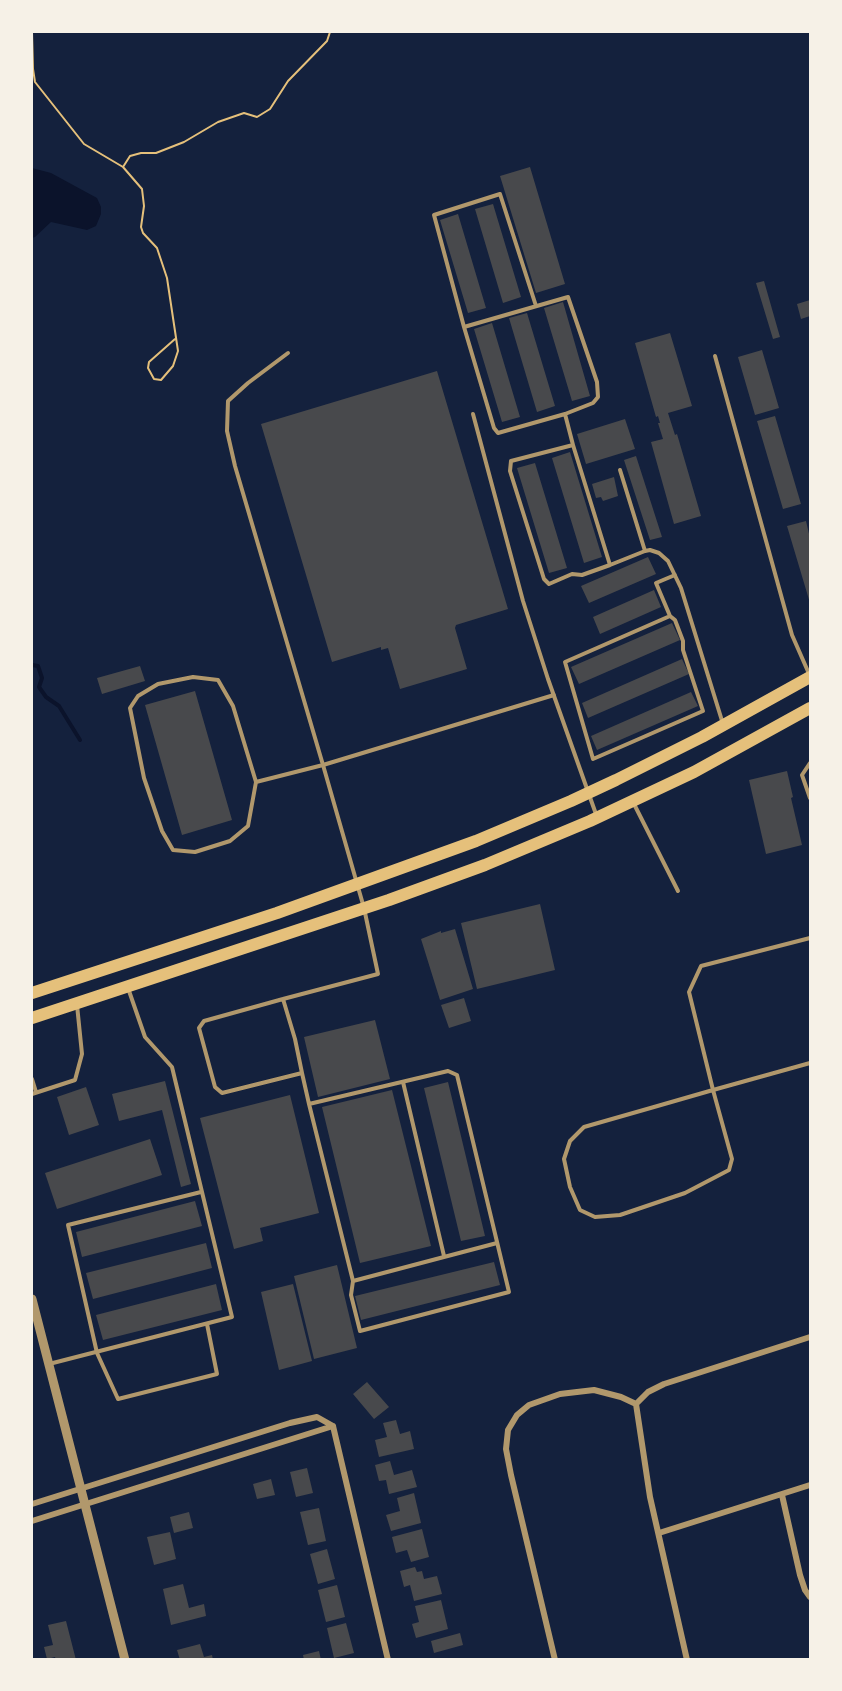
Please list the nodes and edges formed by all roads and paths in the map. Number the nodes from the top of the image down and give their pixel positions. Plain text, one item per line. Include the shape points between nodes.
1 (32, 32) edge
2 (330, 32) edge
3 (123, 167) junction
4 (536, 306) junction
5 (464, 327) junction
6 (175, 339) junction
7 (288, 352) dead end
8 (715, 356) dead end
9 (473, 414) dead end
10 (565, 414) junction
11 (573, 445) junction
12 (620, 470) dead end
13 (645, 551) junction
14 (610, 565) junction
15 (675, 575) junction
16 (670, 616) junction
17 (810, 676) edge
18 (554, 695) junction
19 (810, 708) edge
20 (723, 725) junction
21 (810, 763) edge
22 (323, 765) junction
23 (256, 782) junction
24 (588, 793) junction
25 (810, 798) edge
26 (632, 801) junction
27 (597, 817) junction
28 (357, 885) junction
29 (678, 891) dead end
30 (364, 908) junction
31 (810, 938) edge
32 (128, 987) junction
33 (32, 993) edge
34 (283, 999) junction
35 (77, 1004) junction
36 (32, 1018) edge
37 (810, 1063) edge
38 (302, 1073) junction
39 (32, 1079) edge
40 (403, 1082) junction
41 (713, 1090) junction
42 (34, 1093) edge
43 (309, 1104) junction
44 (201, 1192) junction
45 (497, 1243) junction
46 (444, 1256) junction
47 (353, 1281) junction
48 (32, 1299) edge
49 (207, 1324) junction
50 (810, 1337) edge
51 (98, 1353) junction
52 (48, 1364) junction
53 (636, 1404) junction
54 (333, 1426) junction
55 (810, 1485) edge
56 (82, 1488) junction
57 (782, 1495) junction
58 (85, 1503) junction
59 (32, 1504) edge
60 (32, 1521) edge
61 (659, 1533) junction
62 (810, 1597) edge
63 (125, 1659) edge
64 (388, 1659) edge
65 (555, 1659) edge
66 (687, 1659) edge

1 - 3 path via 35,82 84,144
2 - 3 path via 327,41 288,81 270,110 257,117 244,113 218,122 156,153 130,156
3 - 6 path via 142,189 141,226 157,249 167,278
4 - 5 lane
4 - 5 lane via 500,194 434,215
4 - 10 lane via 568,297 597,382 598,398 593,404
5 - 10 lane via 498,433
6 - 6 path via 178,351 173,366 161,380 154,379 149,362
7 - 22 lane via 228,401 227,431
8 - 17 lane via 792,635
9 - 18 lane via 523,601
10 - 11 lane
11 - 14 lane
11 - 14 lane via 511,461 510,471 544,579 549,584
12 - 13 lane
13 - 14 lane
13 - 15 lane via 659,553
15 - 16 lane via 656,584
15 - 20 lane
16 - 16 lane via 565,662 593,759 703,711 683,640
17 - 20 highway
18 - 22 lane
18 - 24 lane
19 - 26 highway via 694,772
20 - 24 highway
21 - 25 lane via 802,775
22 - 23 lane
22 - 28 lane
23 - 23 lane via 232,706 218,680 193,676 158,684 138,696 130,708 144,778 162,831 173,850 195,852 230,841 248,826
24 - 27 lane
24 - 28 highway via 476,841
26 - 27 highway
26 - 29 lane
27 - 30 highway via 485,865
28 - 30 lane
28 - 33 highway
30 - 32 highway
30 - 34 lane via 378,974
31 - 41 lane via 701,966 688,992
32 - 35 highway
32 - 44 lane via 145,1037 172,1067
34 - 38 lane
34 - 38 lane via 204,1021 199,1028 215,1087 222,1092
35 - 36 highway
35 - 42 lane via 81,1054 75,1080
37 - 41 lane
38 - 43 lane
39 - 42 lane
40 - 43 lane
40 - 45 lane via 448,1071 457,1075
40 - 46 lane
41 - 41 lane via 584,1127 570,1141 564,1159 580,1210 595,1217 620,1215 685,1193 729,1170 732,1159
43 - 47 lane
44 - 49 lane via 232,1317
44 - 51 lane via 68,1225
45 - 46 lane
45 - 47 lane via 509,1292 360,1331 351,1295
46 - 47 lane
48 - 52 street
49 - 51 lane
49 - 51 lane via 217,1374 118,1399
50 - 53 street via 664,1384
51 - 52 lane
52 - 56 street
53 - 61 street
53 - 65 street via 594,1390 560,1394 529,1405 513,1419 508,1430 506,1449
54 - 56 street via 316,1418 306,1419
54 - 58 street
54 - 64 street
55 - 57 street
56 - 58 street
56 - 59 street
57 - 61 street
57 - 62 street via 800,1575
58 - 60 street
58 - 63 street
61 - 66 street

